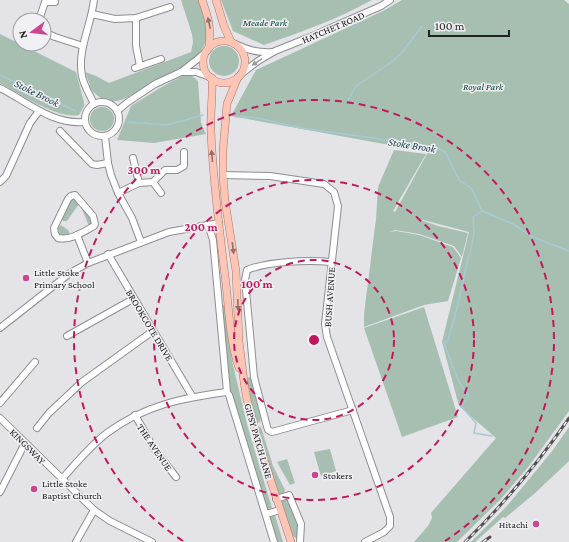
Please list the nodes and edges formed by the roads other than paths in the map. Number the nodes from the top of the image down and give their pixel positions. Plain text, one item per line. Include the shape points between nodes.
1 (94, 0) edge
2 (202, 0) edge
3 (216, 0) edge
4 (390, 0) edge
5 (44, 1) edge
6 (55, 2) dead end
7 (170, 7) dead end
8 (41, 12) edge
9 (92, 14) junction
10 (136, 18) junction
11 (52, 36) edge
12 (233, 43) junction
13 (83, 46) junction
14 (208, 49) junction
15 (275, 51) junction
16 (161, 59) dead end
17 (180, 72) junction
18 (239, 76) junction
19 (211, 77) junction
20 (0, 88) edge
21 (94, 104) junction
22 (39, 111) junction
23 (117, 111) junction
24 (85, 122) junction
25 (60, 131) dead end
26 (105, 136) junction
27 (184, 152) dead end
28 (133, 158) dead end
29 (108, 163) junction
30 (214, 174) junction
31 (223, 175) junction
32 (0, 182) edge
33 (153, 182) junction
34 (139, 183) junction
35 (118, 193) junction
36 (161, 193) dead end
37 (225, 201) junction
38 (218, 223) junction
39 (208, 224) junction
40 (77, 235) junction
41 (141, 242) junction
42 (108, 254) junction
43 (88, 262) junction
44 (331, 262) junction
45 (133, 299) junction
46 (0, 328) edge
47 (153, 331) junction
48 (68, 336) dead end
49 (35, 362) dead end
50 (244, 382) junction
51 (192, 396) junction
52 (231, 397) junction
53 (0, 403) edge
54 (353, 410) junction
55 (135, 415) junction
56 (0, 418) edge
57 (266, 423) junction
58 (254, 426) junction
59 (37, 428) dead end
60 (25, 443) junction
61 (176, 478) dead end
62 (62, 479) junction
63 (0, 492) edge
64 (276, 499) junction
65 (94, 510) junction
66 (280, 510) junction
67 (266, 514) junction
68 (76, 542) edge
69 (152, 542) edge
70 (274, 542) edge
71 (291, 542) edge
72 (300, 542) edge
73 (365, 542) edge

1 - 9 street
14 -> 2 main road via 211,30
3 - 12 main road via 224,26
4 - 15 street, HATCHET ROAD
5 - 6 street
5 - 8 street
7 - 10 street
9 - 10 street via 115,19
9 - 13 street
10 - 16 street via 138,67
11 - 13 street
12 - 14 main road via 216,43
12 - 15 street, HATCHET ROAD via 256,52
12 - 18 main road via 240,48 244,56 245,64
13 - 21 street via 80,62 82,77
14 - 17 street
14 - 19 main road via 204,66
15 -> 18 street, HATCHET ROAD
17 - 19 street via 196,72
17 - 23 street via 155,84
18 - 19 main road via 229,82 220,82
18 - 31 main road, GIPSY PATCH LANE via 227,104
30 -> 19 main road, GIPSY PATCH LANE via 210,120 213,94
20 - 22 street
21 - 23 street via 104,103
21 - 24 street via 86,114
22 - 24 street via 53,118
22 - 32 street via 30,123 6,176
23 - 26 street via 118,124 112,133
24 - 26 street via 88,130
25 - 29 street via 92,164
26 - 29 street
27 - 33 street via 187,167 165,170
28 - 34 street
29 - 35 street
30 - 31 main road
30 - 38 main road, GIPSY PATCH LANE
31 - 37 main road, GIPSY PATCH LANE
31 - 44 street, BUSH AVENUE via 270,176 324,184 334,192 338,206
33 - 34 street
33 - 36 street
34 - 35 street
35 - 41 street via 132,218
37 - 38 main road, GIPSY PATCH LANE via 224,220
37 -> 50 main road, GIPSY PATCH LANE via 236,271 239,341
38 - 39 street
38 - 50 main road, GIPSY PATCH LANE via 235,358
39 - 41 street via 169,232
39 - 52 street via 213,240
40 - 40 street via 64,240 58,238 54,228 71,196 75,196 95,221 94,226
40 - 43 street
41 - 42 street
42 - 43 street
42 - 45 street, BROOKCOTE DRIVE
43 - 46 street
44 - 54 street, BUSH AVENUE via 325,324 327,337
44 - 57 street via 312,260 256,266 247,270 245,280 254,377
45 - 47 street, BROOKCOTE DRIVE
45 - 48 street
47 - 51 street, BROOKCOTE DRIVE
47 - 59 street via 82,382
49 - 53 street
50 - 58 main road, GIPSY PATCH LANE
51 - 52 street
51 - 55 street
52 - 67 street
54 - 57 street via 272,432 268,430
54 - 73 street, BUSH AVENUE via 390,517 390,526
55 - 61 street, THE AVENUE via 153,447
55 - 62 street via 84,454
56 - 60 street, KINGSWAY
57 - 58 street
58 - 64 main road, GIPSY PATCH LANE
60 - 62 street, KINGSWAY
60 - 63 street
62 - 65 street, KINGSWAY
64 - 66 main road, GIPSY PATCH LANE
64 - 72 street via 290,495 300,524
65 - 68 street
65 - 69 street, KINGSWAY
66 - 67 street
66 - 71 main road, GIPSY PATCH LANE
67 - 70 street

